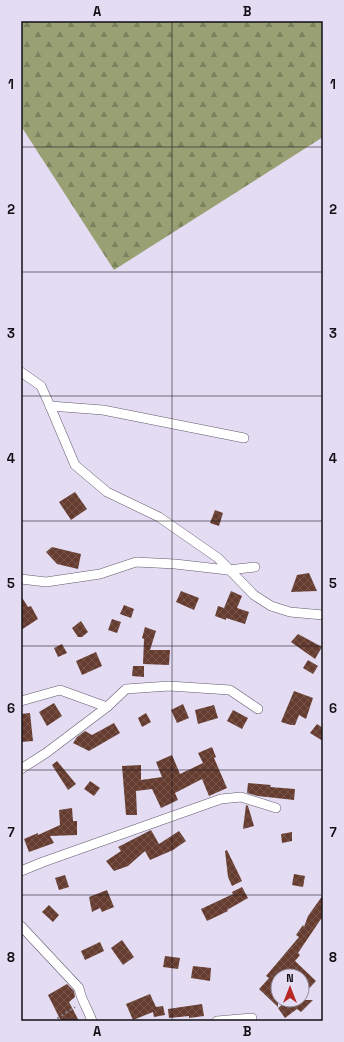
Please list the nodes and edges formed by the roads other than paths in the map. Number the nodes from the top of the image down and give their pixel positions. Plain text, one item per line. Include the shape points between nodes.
1 (21, 372) edge
2 (50, 406) junction
3 (244, 438) dead end
4 (255, 567) dead end
5 (228, 570) junction
6 (21, 579) edge
7 (323, 615) edge
8 (21, 701) edge
9 (107, 707) junction
10 (258, 709) dead end
11 (21, 769) edge
12 (276, 808) dead end
13 (21, 871) edge
14 (21, 926) edge
15 (252, 1018) dead end
16 (92, 1021) edge
17 (217, 1021) edge

1 - 2 street via 41,386
2 - 3 street via 103,410
2 - 5 street via 75,465 107,492 159,518 218,558
4 - 5 street
5 - 6 street via 136,562 100,574 46,582
5 - 7 street via 254,595 271,606 290,612
8 - 9 street via 60,690
9 - 10 street via 126,689 168,686 230,690
9 - 11 street
12 - 13 street via 241,797 221,799
14 - 16 street via 79,988
15 - 17 street

